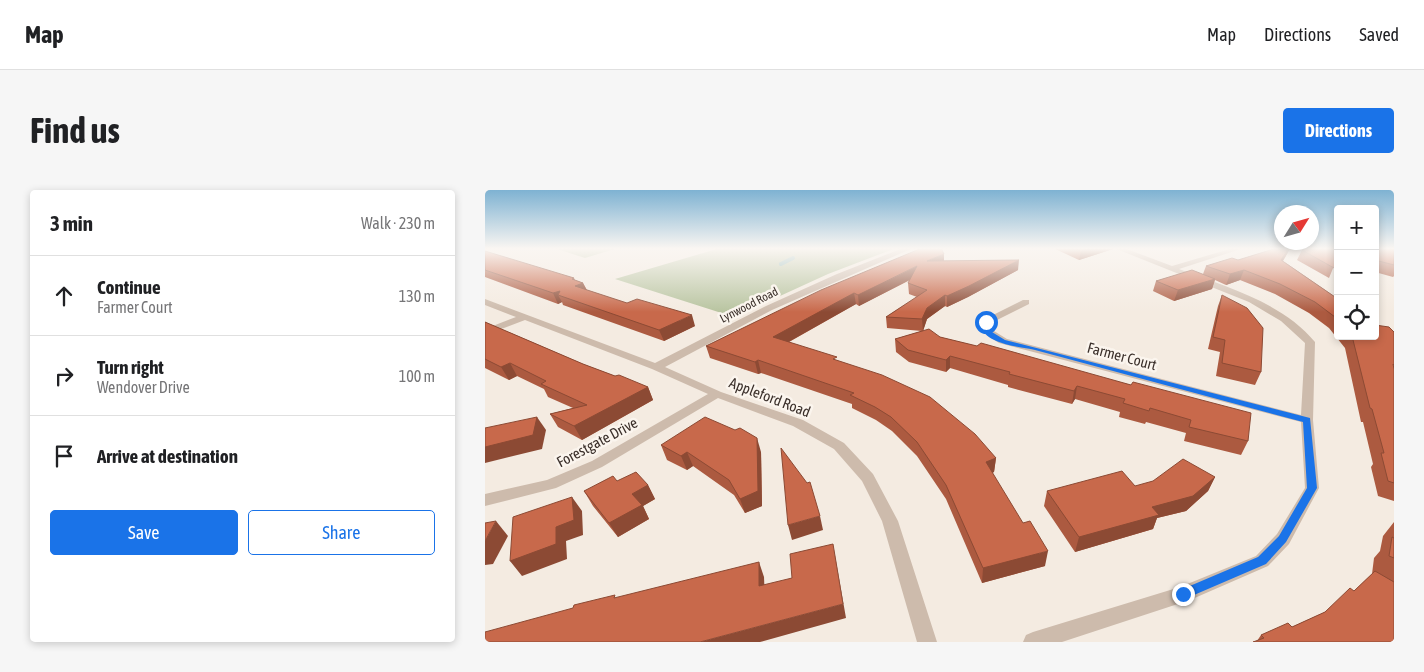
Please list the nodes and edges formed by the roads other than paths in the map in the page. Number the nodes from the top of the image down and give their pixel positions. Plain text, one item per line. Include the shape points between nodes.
1 (857, 269) edge
2 (1171, 269) edge
3 (485, 302) edge
4 (1027, 302) dead end
5 (525, 317) junction
6 (485, 332) edge
7 (656, 367) junction
8 (717, 394) junction
9 (1307, 420) junction
10 (485, 500) edge
11 (927, 642) edge
12 (1033, 642) edge

1 - 7 street, Lynwood Road via 769,308
2 - 9 street via 1252,300 1284,318 1310,342
3 - 5 street, Appleford Road
4 - 9 street, Farmer Court via 982,324 985,330 1003,341
5 - 6 street
5 - 7 street, Appleford Road
7 - 8 street, Appleford Road
8 - 10 street, Forestgate Drive via 597,464 551,484
8 - 11 street, Appleford Road via 798,423 839,446 869,478 890,521
9 - 12 street via 1312,488 1283,539 1262,561 1183,594

